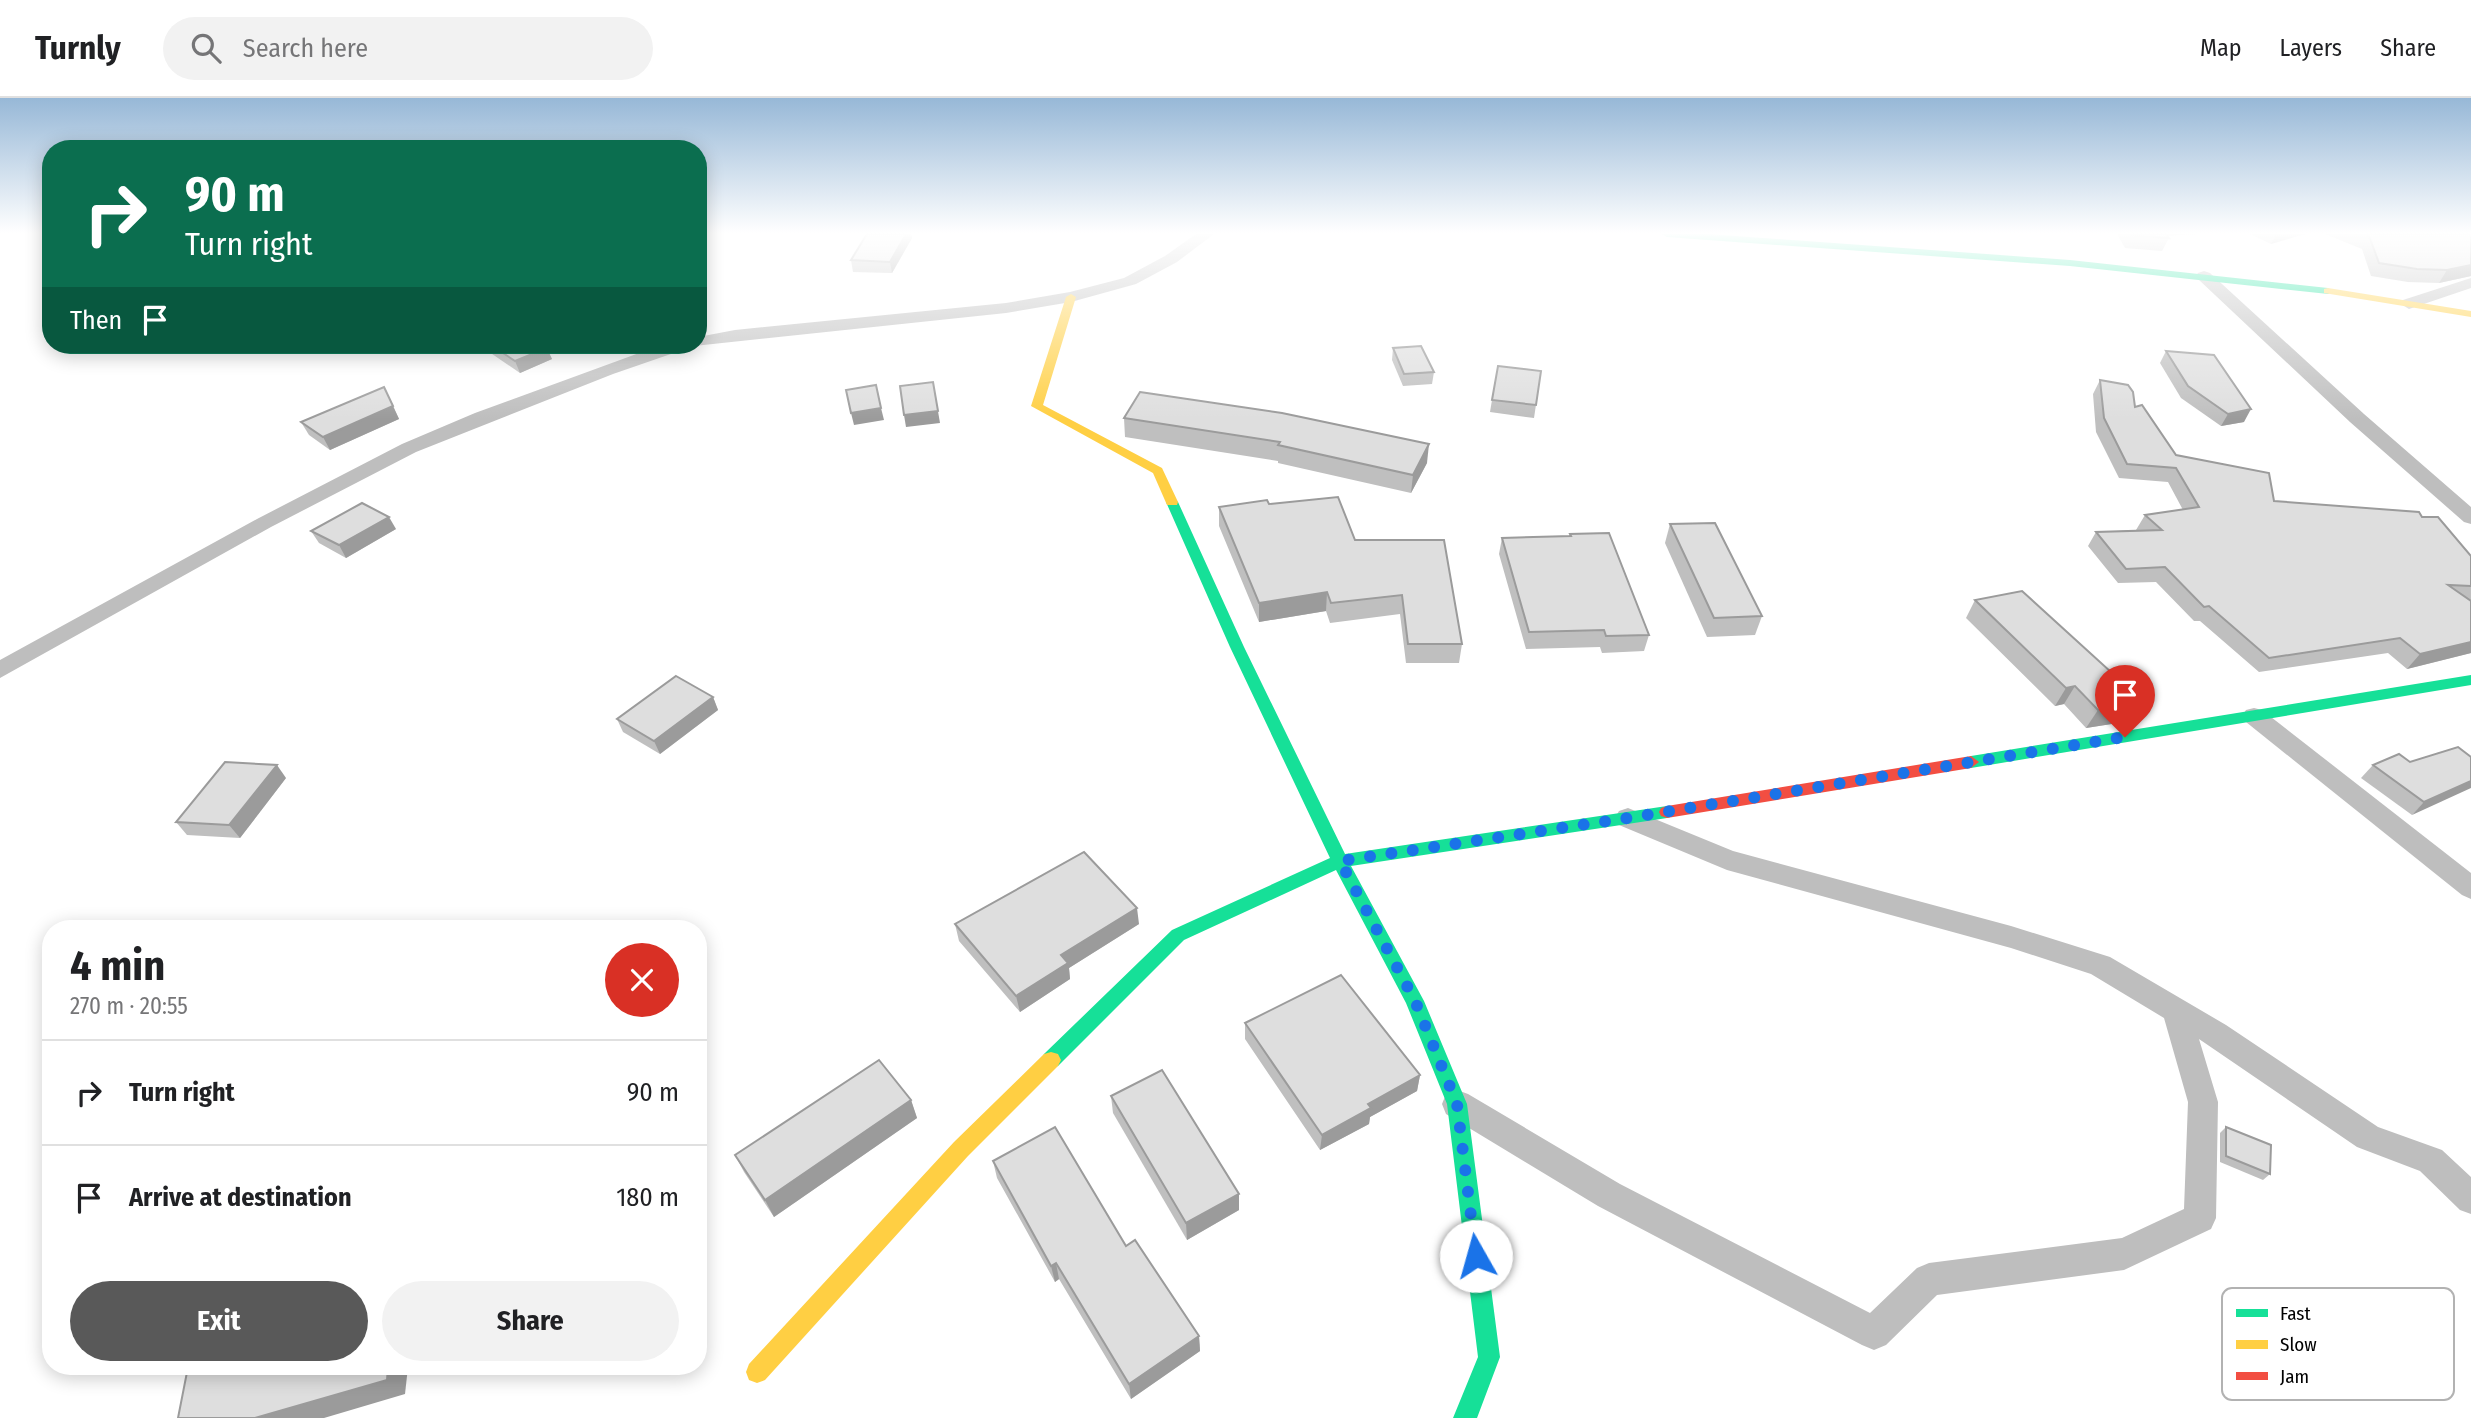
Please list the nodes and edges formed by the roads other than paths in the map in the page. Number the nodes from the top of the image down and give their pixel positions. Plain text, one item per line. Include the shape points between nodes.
1 (1076, 296) edge
2 (2225, 296) edge
3 (2348, 296) edge
4 (2434, 296) edge
5 (1071, 297) junction
6 (2409, 304) junction
7 (2471, 314) edge
8 (707, 340) edge
9 (653, 354) edge
10 (2471, 518) edge
11 (0, 670) edge
12 (2471, 680) edge
13 (2254, 716) junction
14 (1628, 818) junction
15 (1340, 861) junction
16 (2471, 888) edge
17 (2176, 1009) junction
18 (1457, 1104) junction
19 (2471, 1199) edge
20 (757, 1372) dead end
21 (1465, 1418) edge

1 - 5 street
2 - 10 street
3 - 6 main road
4 - 6 street
5 - 8 street
5 - 15 main road via 1037,406 1158,471
6 - 7 main road
9 - 11 street via 409,448
12 - 13 main road
13 - 14 main road
13 - 16 street
14 - 15 main road
14 - 17 street via 1727,860 2100,965
15 - 18 main road via 1415,1001
15 - 20 main road via 1178,935 961,1149
17 - 18 street via 2203,1102 2200,1218 2124,1254 1929,1280 1874,1333 1609,1195
17 - 19 street via 2368,1136 2431,1160
18 - 21 main road via 1489,1357

